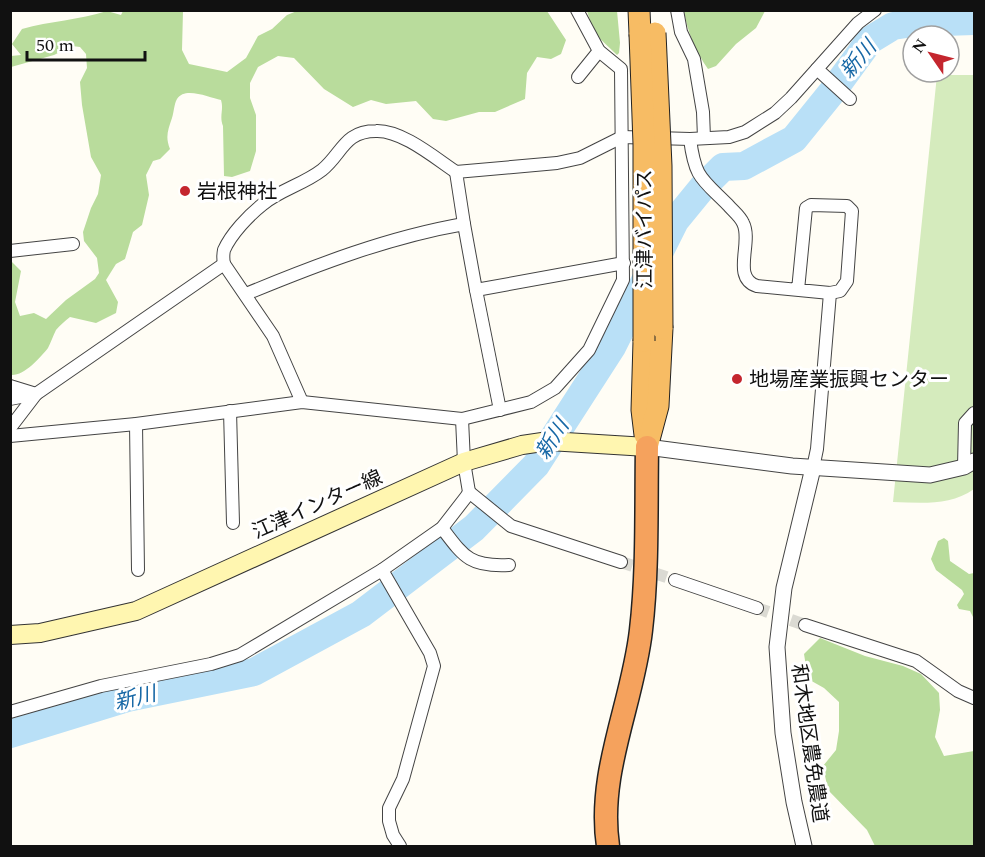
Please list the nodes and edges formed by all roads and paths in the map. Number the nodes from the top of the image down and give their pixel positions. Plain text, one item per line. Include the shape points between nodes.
1 (577, 10) edge
2 (639, 10) edge
3 (653, 10) edge
4 (677, 10) edge
5 (875, 10) edge
6 (647, 34) junction
7 (599, 51) junction
8 (821, 73) junction
9 (578, 77) dead end
10 (847, 96) dead end
11 (622, 137) junction
12 (704, 138) junction
13 (690, 139) junction
14 (456, 172) junction
15 (464, 224) junction
16 (73, 244) dead end
17 (10, 251) edge
18 (624, 263) junction
19 (224, 264) junction
20 (476, 290) junction
21 (798, 290) junction
22 (830, 293) junction
23 (246, 294) junction
24 (10, 386) edge
25 (36, 394) junction
26 (10, 399) edge
27 (302, 402) junction
28 (500, 410) junction
29 (230, 411) junction
30 (975, 413) edge
31 (462, 419) junction
32 (136, 424) junction
33 (10, 428) edge
34 (10, 436) edge
35 (647, 447) junction
36 (464, 462) junction
37 (970, 464) edge
38 (813, 468) junction
39 (473, 496) junction
40 (233, 523) dead end
41 (444, 530) junction
42 (621, 562) tunnel mouth
43 (509, 566) dead end
44 (138, 570) dead end
45 (383, 572) junction
46 (675, 580) tunnel mouth
47 (757, 608) tunnel mouth
48 (805, 625) tunnel mouth
49 (10, 635) edge
50 (975, 698) edge
51 (10, 711) edge
52 (400, 846) edge
53 (608, 846) edge
54 (804, 846) edge

1 - 7 street
2 - 6 highway, 江津バイパス
3 - 6 highway
4 - 12 street via 681,32 694,59
5 - 8 street via 858,22
6 - 35 highway, 江津バイパス, bridge via 644,144 653,334 642,410
7 - 9 street
7 - 11 street via 621,69
8 - 10 street
8 - 12 street via 745,132
11 - 13 street
11 - 14 street via 580,158 557,163
11 - 18 street
12 - 13 street
13 - 21 street via 693,163 700,177 739,217 746,230 743,271 747,281 757,286
14 - 15 street
14 - 19 street via 398,136 380,131 361,133 344,144 324,169 264,203 225,249
15 - 20 street
15 - 23 street via 399,239
16 - 17 street
18 - 20 street
18 - 28 street via 616,297 589,350 576,366 555,388 531,402
19 - 23 street
19 - 25 street
20 - 28 street
21 - 22 street
21 - 22 street via 806,208 847,206 852,211 847,281 840,291
22 - 38 street
23 - 27 street via 273,336
24 - 25 street
25 - 26 street
25 - 33 street
27 - 29 street
27 - 31 street
28 - 31 street
29 - 32 street
29 - 40 street
30 - 37 street via 965,423
31 - 36 street
32 - 34 street
32 - 44 street
35 - 36 main road, 江津インター線 via 549,441
35 - 38 street
35 - 53 highway via 641,631 610,769 606,807
36 - 39 street
36 - 49 main road, 江津インター線 via 136,610 51,630
37 - 38 street via 930,475
38 - 54 street, 和木地区農免農道 via 786,578 777,647 783,733
39 - 41 street
39 - 42 street via 520,531
41 - 43 street via 478,564
41 - 45 street
45 - 51 street via 240,655
45 - 52 street via 434,666 403,779 389,808 388,821
46 - 47 street
48 - 50 street via 916,661 958,691

